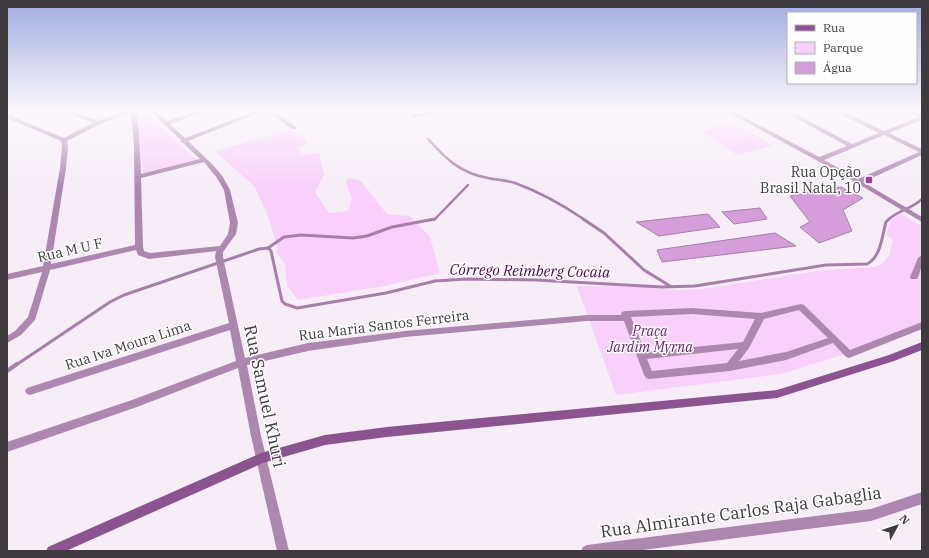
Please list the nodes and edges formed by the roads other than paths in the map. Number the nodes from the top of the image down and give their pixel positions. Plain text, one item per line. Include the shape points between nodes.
1 (55, 136) edge
2 (72, 136) edge
3 (136, 136) edge
4 (178, 136) edge
5 (196, 136) edge
6 (775, 136) edge
7 (833, 136) edge
8 (879, 136) edge
9 (888, 136) edge
10 (64, 140) junction
11 (183, 141) junction
12 (852, 146) junction
13 (922, 152) edge
14 (205, 160) junction
15 (820, 160) junction
16 (139, 177) junction
17 (858, 181) junction
18 (922, 220) edge
19 (139, 247) junction
20 (222, 248) junction
21 (922, 258) edge
22 (47, 268) junction
23 (914, 277) dead end
24 (7, 278) edge
25 (761, 316) junction
26 (627, 318) junction
27 (234, 325) junction
28 (922, 325) edge
29 (835, 339) junction
30 (7, 340) edge
31 (746, 345) junction
32 (922, 346) edge
33 (641, 356) junction
34 (242, 363) junction
35 (730, 367) junction
36 (30, 391) dead end
37 (7, 447) edge
38 (261, 458) junction
39 (922, 498) edge
40 (52, 551) edge
41 (283, 551) edge
42 (587, 551) edge

1 - 10 street
2 - 10 street
3 - 16 street
4 - 11 street
5 - 11 street
6 - 15 street
7 - 12 street
8 - 12 street
9 - 13 street
10 - 22 street via 63,168
11 - 14 street
12 - 15 street
13 - 17 street via 916,158
14 - 16 street
14 - 20 street via 220,177 227,190 234,223 232,234
15 - 17 street
16 - 19 street
17 - 18 street
19 - 20 street via 141,253 149,256
19 - 22 street, Rua M U F
20 - 27 street, Rua Samuel Khuri via 218,257
21 - 23 street
22 - 24 street, Rua M U F
22 - 30 street via 32,318 18,333
25 - 26 street, Rua Maria Santos Ferreira via 692,311 625,314
25 - 29 street via 801,307
25 - 31 street
26 - 33 street
26 - 34 street, Rua Maria Santos Ferreira via 587,318 405,334 308,347
27 - 34 street, Rua Samuel Khuri
27 - 36 street, Rua Iva Moura Lima
28 - 29 street via 849,354
29 - 35 street via 786,356
31 - 33 street
31 - 35 street
32 - 38 main road via 777,394 387,432 325,440
33 - 35 street via 649,375
34 - 37 street, Rua Maria Santos Ferreira
34 - 38 street, Rua Samuel Khuri
38 - 40 main road
38 - 41 street, Rua Samuel Khuri
39 - 42 street, Rua Almirante Carlos Raja Gabaglia via 871,515

